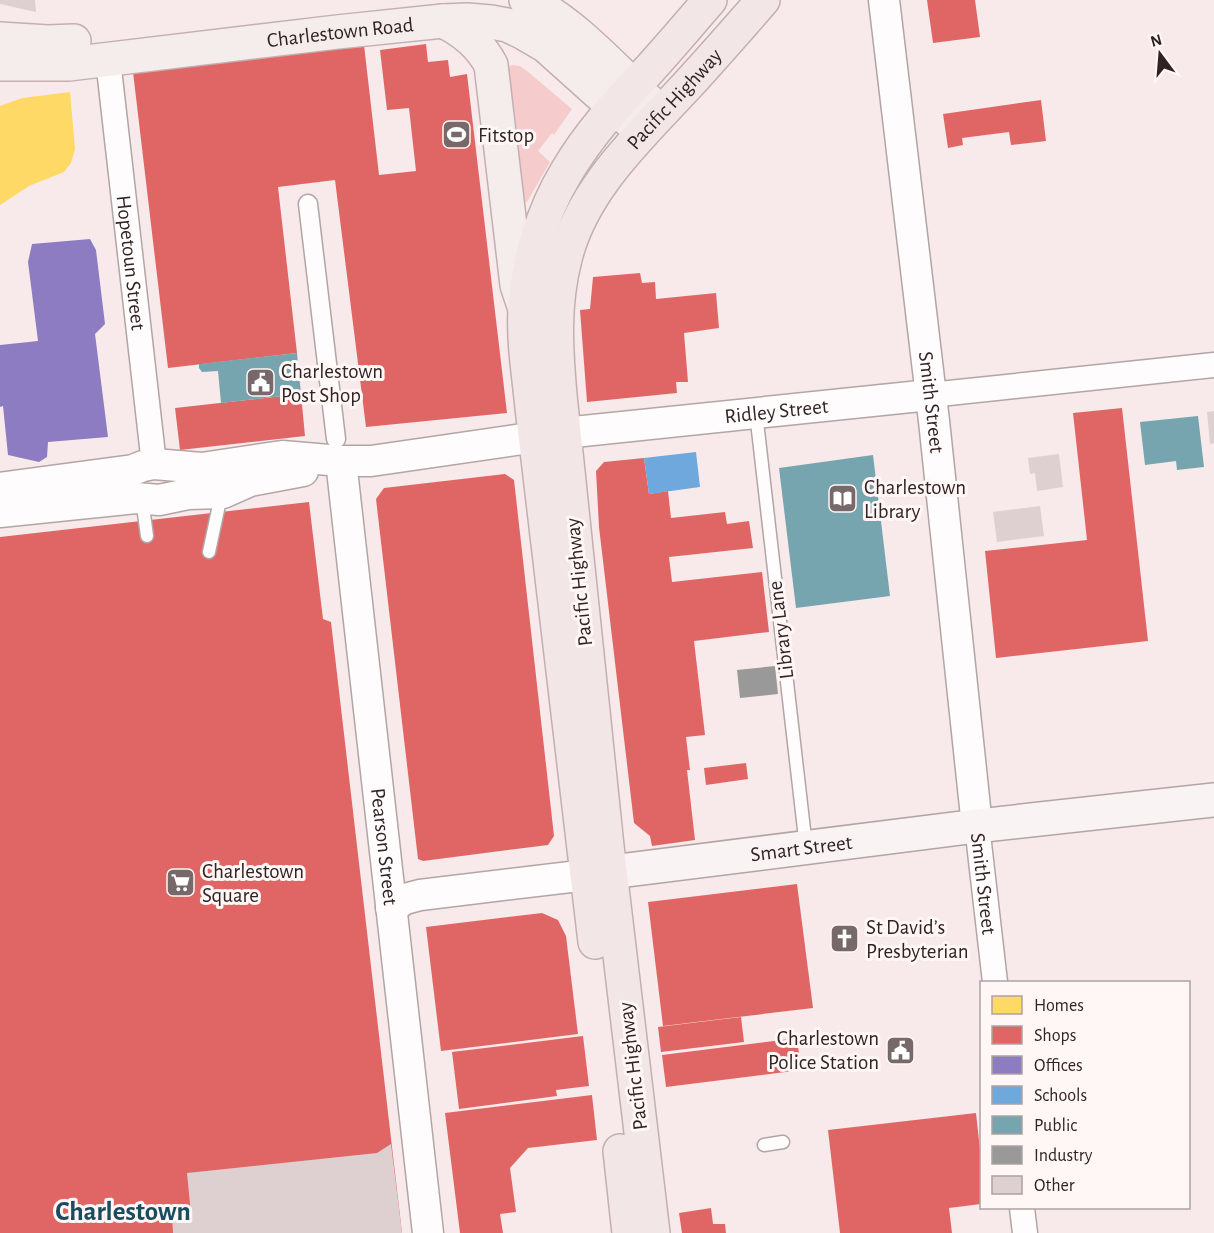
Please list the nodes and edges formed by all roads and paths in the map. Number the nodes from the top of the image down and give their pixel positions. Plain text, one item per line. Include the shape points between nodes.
1 (526, 0) edge
2 (710, 0) edge
3 (764, 0) edge
4 (884, 0) edge
5 (441, 10) edge
6 (0, 39) edge
7 (108, 60) junction
8 (0, 64) edge
9 (623, 97) junction
10 (651, 122) junction
11 (309, 204) dead end
12 (525, 311) junction
13 (1214, 366) edge
14 (930, 395) junction
15 (756, 413) junction
16 (462, 435) dead end
17 (550, 435) junction
18 (370, 447) dead end
19 (338, 450) junction
20 (141, 483) junction
21 (220, 484) junction
22 (0, 488) edge
23 (0, 512) edge
24 (147, 536) dead end
25 (209, 552) dead end
26 (1214, 800) edge
27 (977, 826) junction
28 (806, 847) junction
29 (598, 874) junction
30 (391, 908) junction
31 (995, 981) edge
32 (783, 1142) dead end
33 (764, 1144) dead end
34 (1022, 1209) edge
35 (428, 1233) edge
36 (629, 1233) edge
37 (653, 1233) edge
38 (1025, 1233) edge

1 - 9 main road, Charlestown Road via 581,37
2 - 9 highway, Pacific Highway
3 - 10 highway, Pacific Highway
4 - 14 street, Smith Street
5 - 6 main road, Charlestown Road via 100,39
5 - 7 main road, Charlestown Road via 337,32
5 - 9 main road, Charlestown Road via 522,32
5 - 12 main road via 482,49 491,65 517,285
7 - 8 main road, Charlestown Road
7 - 20 street, Hopetoun Street
9 - 10 main road, Charlestown Road
9 - 12 highway, Pacific Highway via 567,171 546,213 531,264
10 - 17 highway, Pacific Highway via 591,201 565,257 556,310
11 - 19 street
12 - 17 highway, Pacific Highway via 527,360
13 - 14 street, Ridley Street
14 - 15 street, Ridley Street
14 - 27 street, Smith Street
15 - 17 street, Ridley Street
15 - 28 lane, Library Lane
16 - 17 lane via 505,429
17 - 19 street, Ridley Street via 380,459
17 - 29 highway, Pacific Highway
18 - 19 lane
19 - 21 street, Ridley Street via 280,477
19 - 30 street, Pearson Street
20 - 21 street, Ridley Street via 202,468
20 - 22 street, Ridley Street
20 - 23 street, Ridley Street
20 - 24 lane
21 - 25 lane
26 - 27 main road, Smart Street
27 - 28 main road, Smart Street
27 - 31 street, Smith Street
28 - 29 main road, Smart Street
29 - 30 street, Smart Street via 420,895
29 - 36 highway, Pacific Highway
29 - 37 highway, Pacific Highway
30 - 35 street, Pearson Street
32 - 33 lane
34 - 38 street

